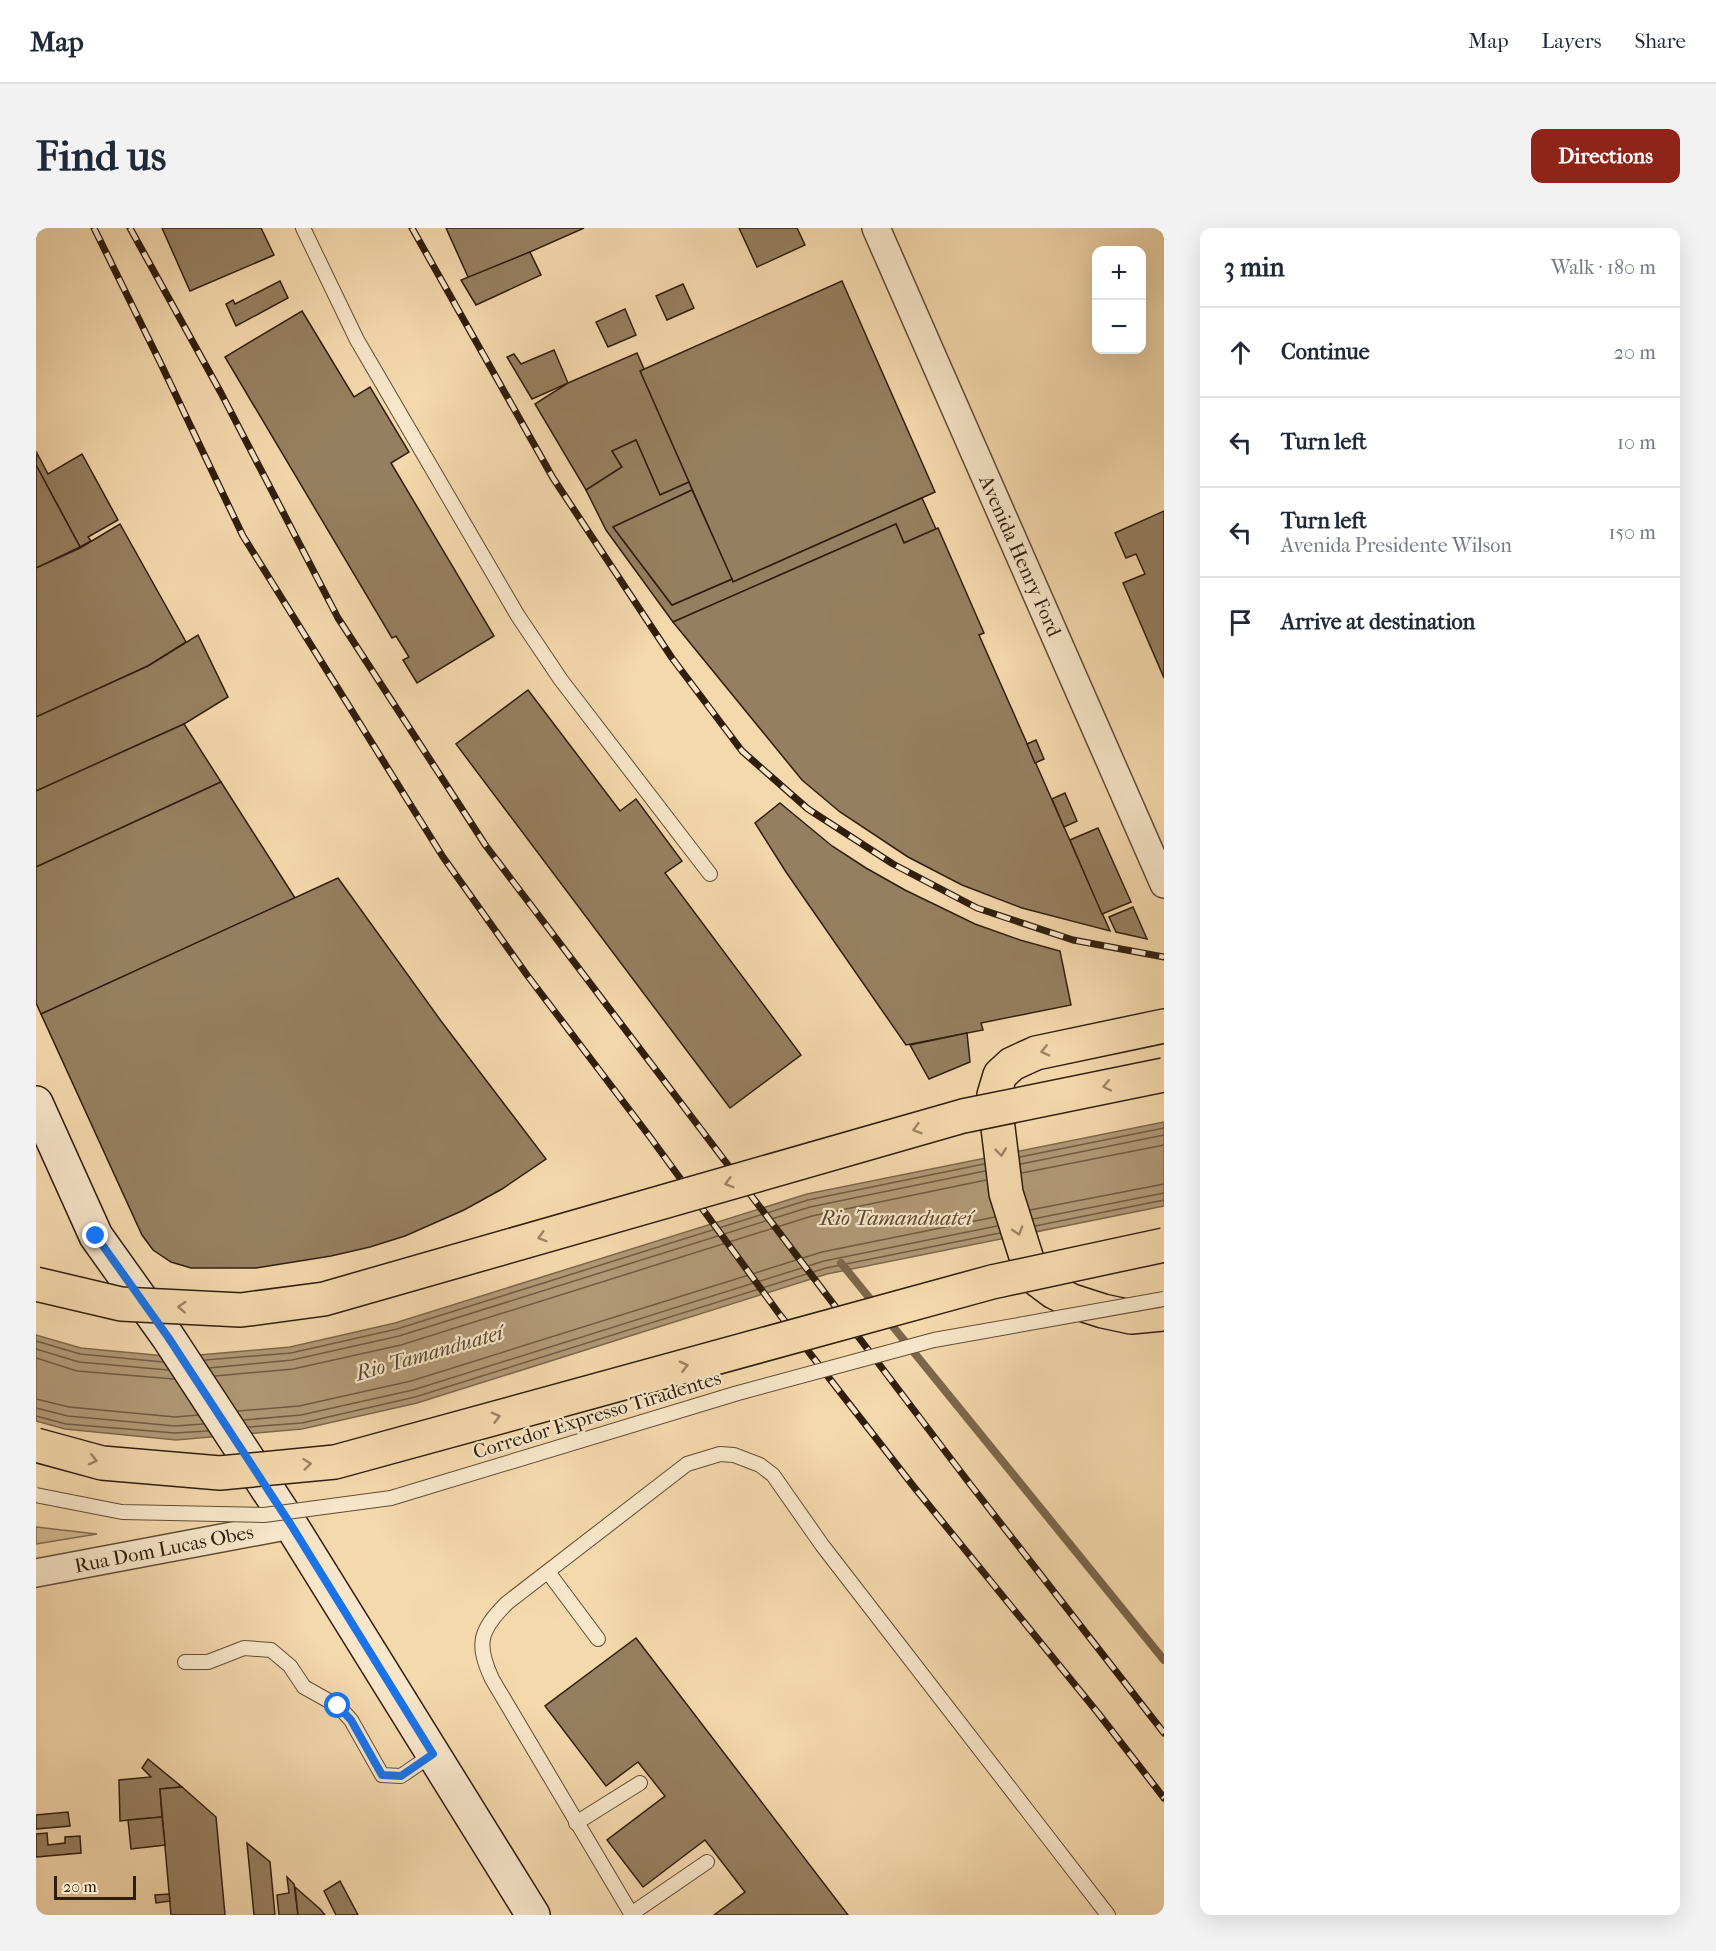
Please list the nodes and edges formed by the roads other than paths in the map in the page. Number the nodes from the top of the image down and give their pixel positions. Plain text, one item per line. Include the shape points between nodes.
1 (303, 228) edge
2 (876, 228) edge
3 (710, 874) dead end
4 (1164, 884) edge
5 (1164, 1026) edge
6 (1164, 1075) edge
7 (36, 1103) edge
8 (1164, 1245) edge
9 (36, 1284) edge
10 (1164, 1299) edge
11 (1164, 1314) edge
12 (36, 1446) edge
13 (36, 1496) edge
14 (291, 1525) junction
15 (548, 1572) junction
16 (36, 1573) edge
17 (598, 1639) dead end
18 (185, 1662) dead end
19 (433, 1754) junction
20 (640, 1783) dead end
21 (576, 1822) junction
22 (707, 1862) dead end
23 (533, 1915) edge
24 (632, 1915) edge
25 (1108, 1915) edge

1 - 3 lane via 357,340 518,616 561,680
2 - 4 street, Avenida Henry Ford
5 -> 11 highway via 1036,1053 1012,1064 1000,1075 994,1095 1006,1193 1030,1269 1038,1280 1054,1292 1083,1304 1131,1317
6 -> 9 highway, bridge via 963,1116 324,1299 241,1310 121,1304
7 - 14 main road via 96,1236 168,1337
12 -> 8 highway, bridge via 102,1463 220,1473 335,1462 980,1285
10 - 13 lane, Corredor Expresso Tiradentes, bridge via 934,1340 738,1393 391,1498 264,1515 122,1512
14 - 16 street, Rua Dom Lucas Obes
14 - 19 main road
15 - 17 lane
15 - 21 lane via 496,1614 481,1642 492,1679
15 - 25 lane via 687,1464 720,1454 735,1455 760,1465 772,1475
18 - 19 lane via 208,1662 244,1648 271,1650 290,1666 304,1687 338,1706 351,1720 382,1775 401,1776
19 - 23 main road
20 - 21 lane
21 - 24 lane
22 - 24 lane

